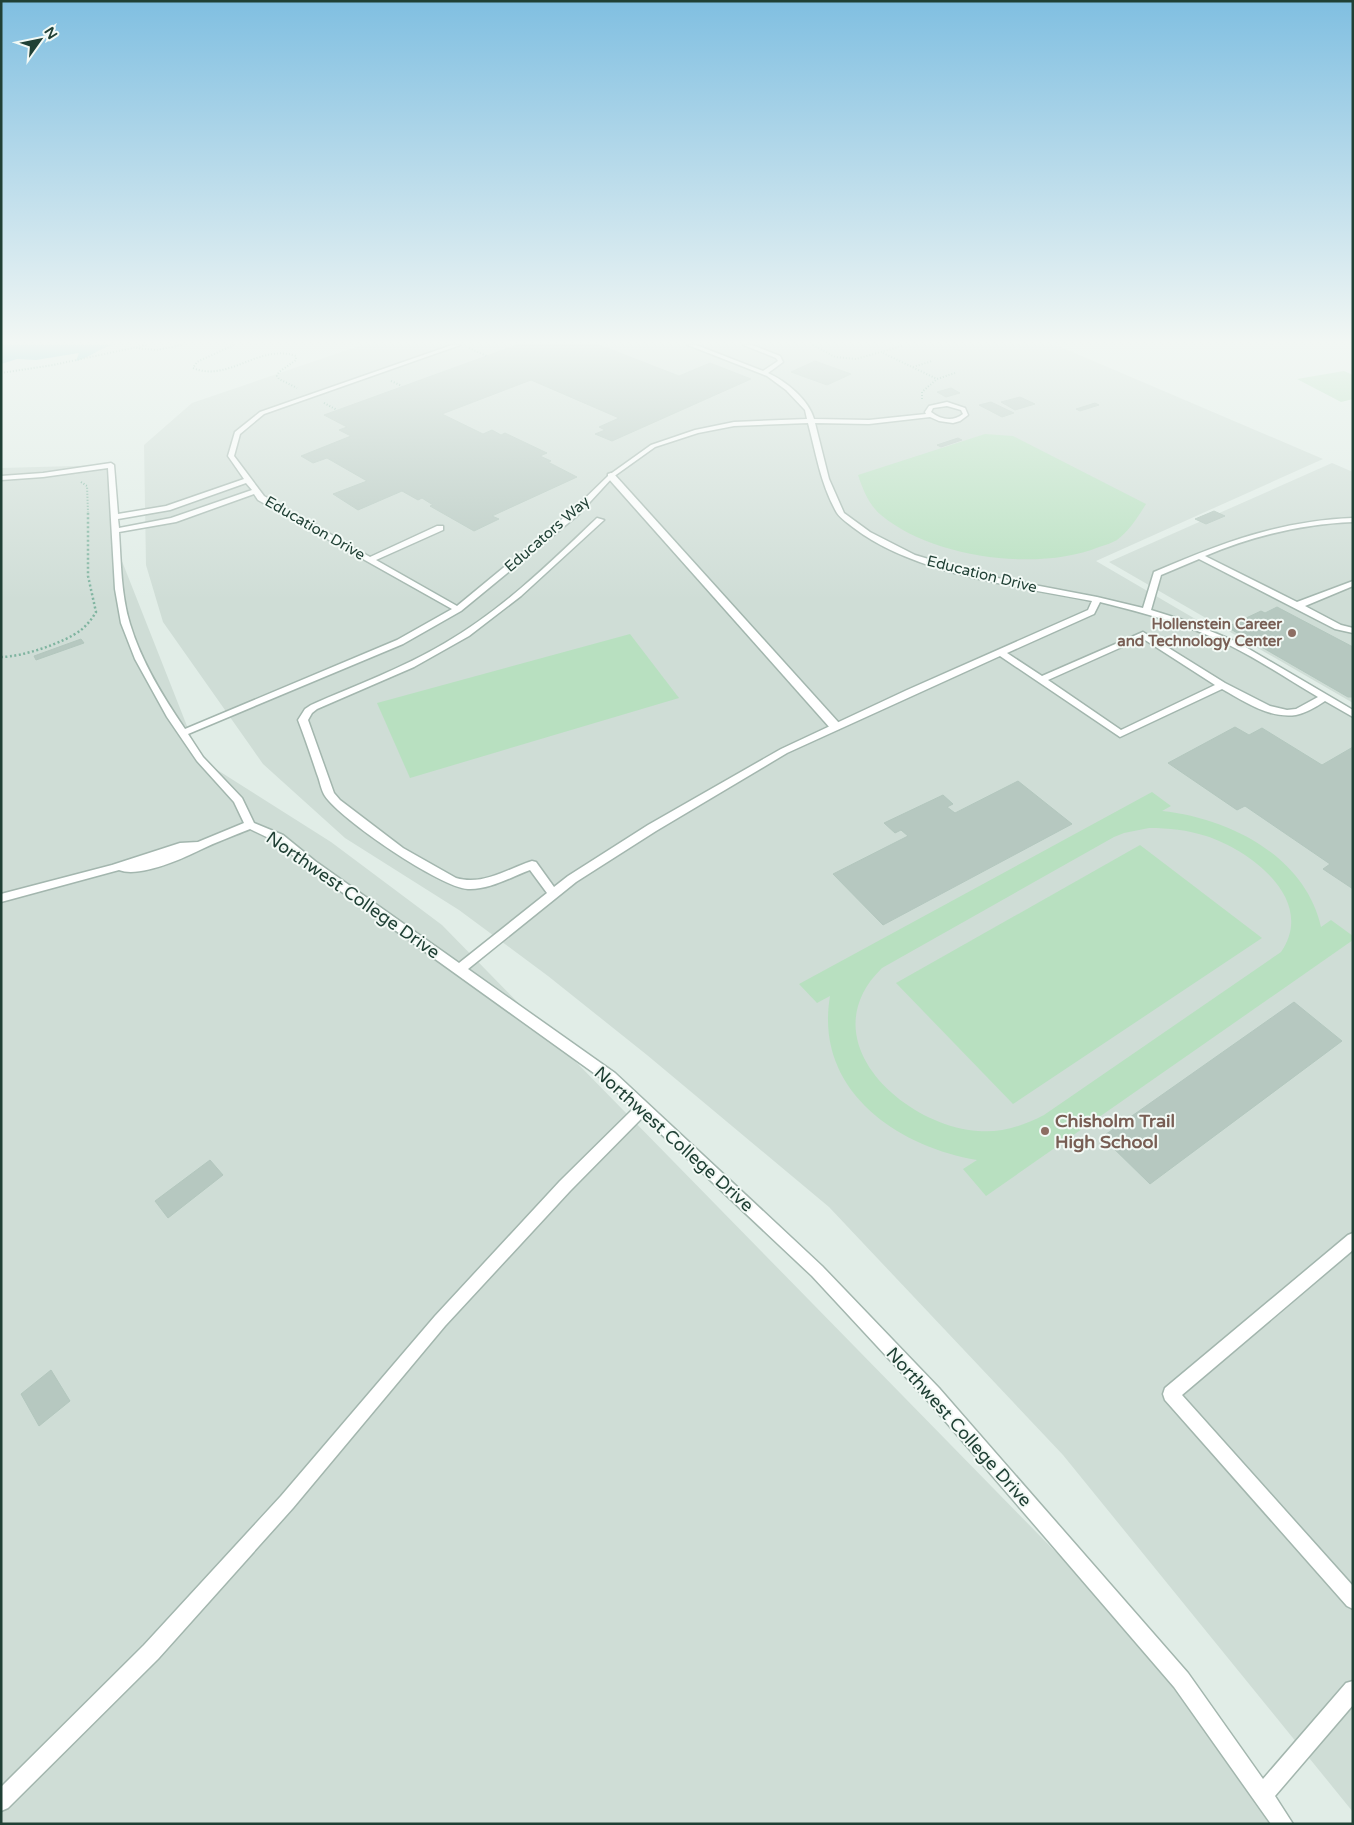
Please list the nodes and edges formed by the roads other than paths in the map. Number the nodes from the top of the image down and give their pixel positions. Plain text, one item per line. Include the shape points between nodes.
1 (241, 430) edge
2 (701, 430) edge
3 (813, 430) edge
4 (611, 476) junction
5 (1, 478) edge
6 (247, 480) junction
7 (256, 491) junction
8 (114, 517) junction
9 (600, 520) dead end
10 (1353, 520) edge
11 (440, 528) dead end
12 (115, 531) junction
13 (1199, 556) junction
14 (370, 560) junction
15 (1353, 583) edge
16 (1097, 600) junction
17 (1296, 604) junction
18 (458, 609) junction
19 (1146, 611) junction
20 (1353, 631) edge
21 (1000, 652) junction
22 (1041, 680) junction
23 (1222, 685) junction
24 (1324, 698) junction
25 (1353, 714) edge
26 (835, 726) junction
27 (183, 733) junction
28 (250, 825) junction
29 (553, 894) junction
30 (1, 898) edge
31 (459, 970) junction
32 (643, 1108) junction
33 (1353, 1240) edge
34 (1353, 1600) edge
35 (1353, 1690) edge
36 (1262, 1795) junction
37 (1, 1801) edge
38 (1284, 1824) edge

1 - 6 lane, Education Drive via 231,456
2 - 4 lane, Educators Way via 653,446
3 - 16 lane, Education Drive via 826,479 841,514 867,534 912,556 981,577
4 - 18 lane, Educators Way via 575,513
4 - 26 street
5 - 8 lane, Northwest College Drive via 111,465
6 - 7 lane, Education Drive
6 - 8 lane via 167,508
7 - 12 lane via 173,520
7 - 14 lane, Education Drive via 261,498
8 - 12 lane, Northwest College Drive
9 - 29 lane via 536,580 465,634 394,673 314,707 303,720 332,798 411,858 464,885 532,865
10 - 13 lane via 1282,528 1240,538
11 - 14 lane
12 - 27 lane, Northwest College Drive via 125,623 139,659
13 - 17 lane
13 - 19 lane via 1157,574
14 - 18 lane, Education Drive
15 - 17 lane
16 - 19 lane, Education Drive
16 - 21 lane via 1090,612
17 - 20 lane via 1338,627
18 - 27 lane, Educators Way via 400,642
19 - 24 lane, Education Drive via 1234,644
21 - 22 lane
21 - 26 lane
22 - 23 lane via 1143,635
22 - 23 lane via 1120,734
23 - 24 lane via 1258,703 1288,712 1298,712
24 - 25 lane, Education Drive
26 - 29 lane via 784,751 652,828
27 - 28 lane, Northwest College Drive via 200,759 238,800
28 - 30 lane via 199,846 180,847
28 - 31 lane, Northwest College Drive via 279,838
29 - 31 lane
31 - 32 lane, Northwest College Drive via 610,1077
32 - 36 lane, Northwest College Drive via 817,1271 933,1394 1181,1680
32 - 37 lane via 565,1186 440,1321 288,1502 151,1652
33 - 34 lane via 1171,1394
35 - 36 lane
36 - 38 lane, Northwest College Drive

